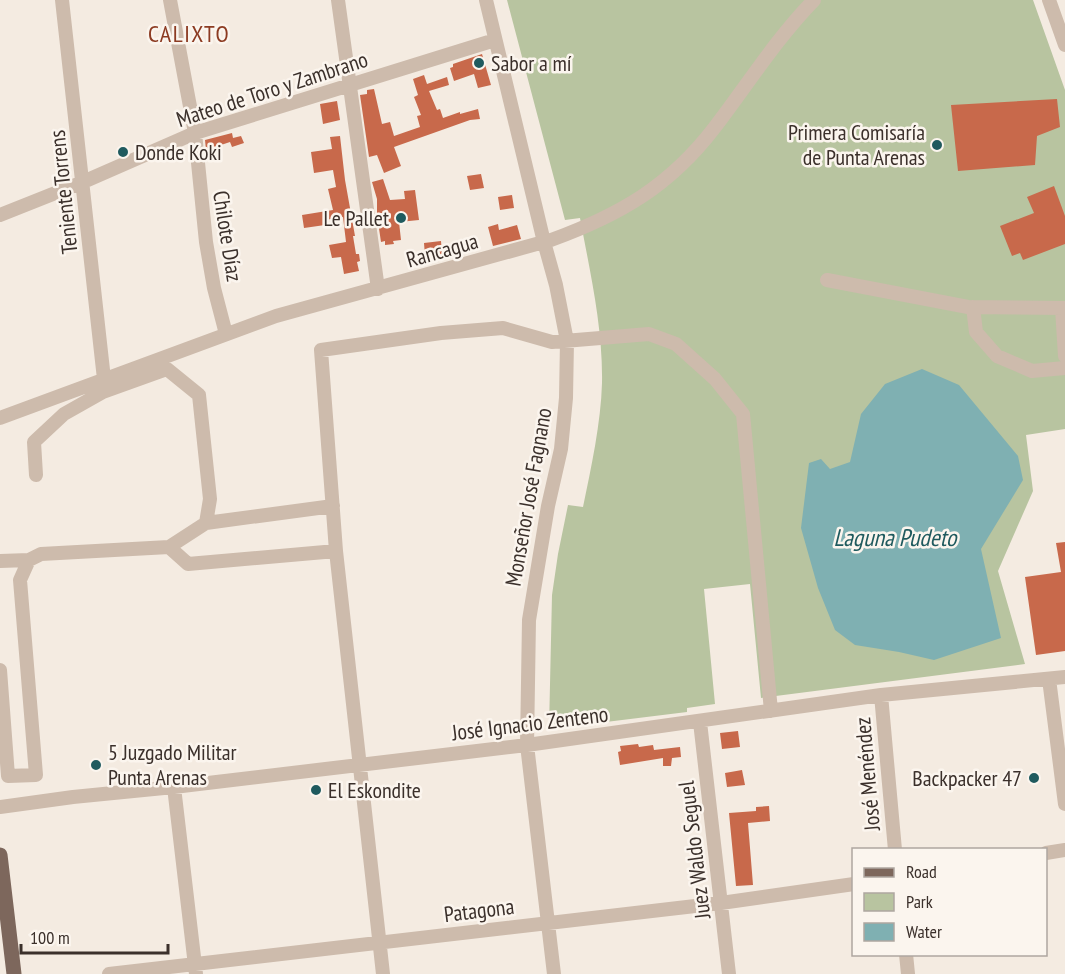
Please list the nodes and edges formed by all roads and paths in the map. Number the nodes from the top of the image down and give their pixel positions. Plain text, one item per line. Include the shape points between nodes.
1 (62, 0) edge
2 (170, 0) edge
3 (338, 0) edge
4 (486, 0) edge
5 (814, 0) edge
6 (1050, 0) edge
7 (1062, 27) edge
8 (495, 40) junction
9 (1065, 45) edge
10 (351, 85) junction
11 (195, 133) junction
12 (83, 182) junction
13 (0, 215) edge
14 (544, 242) junction
15 (827, 280) dead end
16 (378, 290) junction
17 (973, 307) junction
18 (1063, 308) edge
19 (226, 334) junction
20 (567, 341) junction
21 (1065, 356) edge
22 (1065, 368) edge
23 (104, 379) junction
24 (0, 418) edge
25 (36, 475) dead end
26 (333, 506) junction
27 (206, 523) junction
28 (169, 547) junction
29 (336, 551) junction
30 (29, 560) junction
31 (0, 561) edge
32 (0, 670) edge
33 (1065, 677) edge
34 (1049, 679) junction
35 (881, 695) junction
36 (771, 711) junction
37 (700, 722) junction
38 (527, 745) junction
39 (361, 765) junction
40 (174, 787) junction
41 (1065, 804) edge
42 (0, 807) edge
43 (896, 848) edge
44 (1065, 850) edge
45 (1047, 853) edge
46 (0, 855) edge
47 (852, 884) edge
48 (721, 903) junction
49 (549, 923) junction
50 (379, 943) junction
51 (906, 956) edge
52 (196, 969) edge
53 (14, 974) edge
54 (109, 974) edge
55 (382, 974) edge
56 (554, 974) edge
57 (729, 974) edge
58 (908, 974) edge

1 - 12 street, Teniente Torrens
2 - 11 street, Chilote Díaz
3 - 10 street
4 - 8 street, Monseñor José Fagnano
5 - 14 street, Rancagua via 774,46 714,129 666,178 614,215
6 - 7 street
7 - 9 street
8 - 10 street, Mateo de Toro y Zambrano
8 - 14 street, Monseñor José Fagnano
10 - 11 street, Mateo de Toro y Zambrano
10 - 16 street
11 - 12 street, Mateo de Toro y Zambrano
11 - 19 street, Chilote Díaz via 201,205 214,288
12 - 13 street, Mateo de Toro y Zambrano
12 - 23 street, Teniente Torrens
14 - 16 street, Rancagua
14 - 20 street, Monseñor José Fagnano
15 - 17 street
16 - 19 street, Rancagua via 276,316
17 - 18 street
17 - 22 street via 976,332 997,356 1032,372
18 - 21 street
19 - 23 street, Rancagua
20 - 26 street via 552,342 503,328 321,350
20 - 36 street via 649,334 676,344 715,380 743,414
20 - 38 street, Monseñor José Fagnano via 561,448 529,620
23 - 24 street, Rancagua
25 - 27 street via 34,442 64,414 103,392 167,369 200,395 210,499
26 - 27 street
26 - 29 street
27 - 28 street
28 - 29 street via 188,564
28 - 30 street via 40,554
29 - 39 street
30 - 31 street
30 - 32 street via 20,580 36,775 8,776
33 - 34 street, José Ignacio Zenteno
34 - 35 street, José Ignacio Zenteno
34 - 41 street
35 - 36 street, José Ignacio Zenteno
35 - 43 street, José Menéndez
36 - 37 street, José Ignacio Zenteno
37 - 38 street, José Ignacio Zenteno
37 - 48 street, Juez Waldo Seguel
38 - 39 street, José Ignacio Zenteno
38 - 49 street, Monseñor José Fagnano
39 - 40 street, José Ignacio Zenteno
39 - 50 street
40 - 42 street, José Ignacio Zenteno
40 - 52 street
44 - 45 street
46 - 53 main road
47 - 48 street, Patagona
48 - 49 street, Patagona
48 - 57 street, Juez Waldo Seguel
49 - 50 street, Patagona
49 - 56 street, Monseñor José Fagnano
50 - 52 street, Patagona
50 - 55 street
51 - 58 street
52 - 54 street, Patagona

